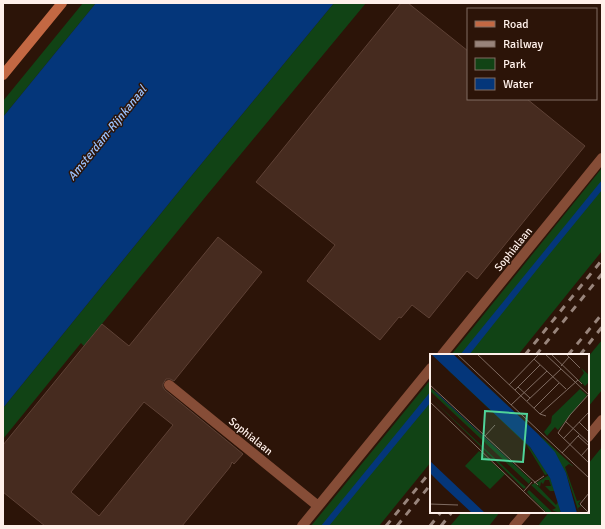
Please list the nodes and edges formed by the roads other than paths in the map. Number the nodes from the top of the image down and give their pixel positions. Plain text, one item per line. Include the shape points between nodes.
1 (62, 3) edge
2 (3, 75) edge
3 (602, 158) edge
4 (443, 354) edge
5 (430, 369) edge
6 (169, 385) dead end
7 (602, 420) edge
8 (589, 436) edge
9 (318, 506) junction
10 (525, 513) edge
11 (302, 526) edge
12 (514, 526) edge

1 - 2 main road
3 - 4 street, Sophialaan
5 - 9 street
6 - 9 street, Sophialaan
7 - 8 street
9 - 11 street
10 - 12 street

